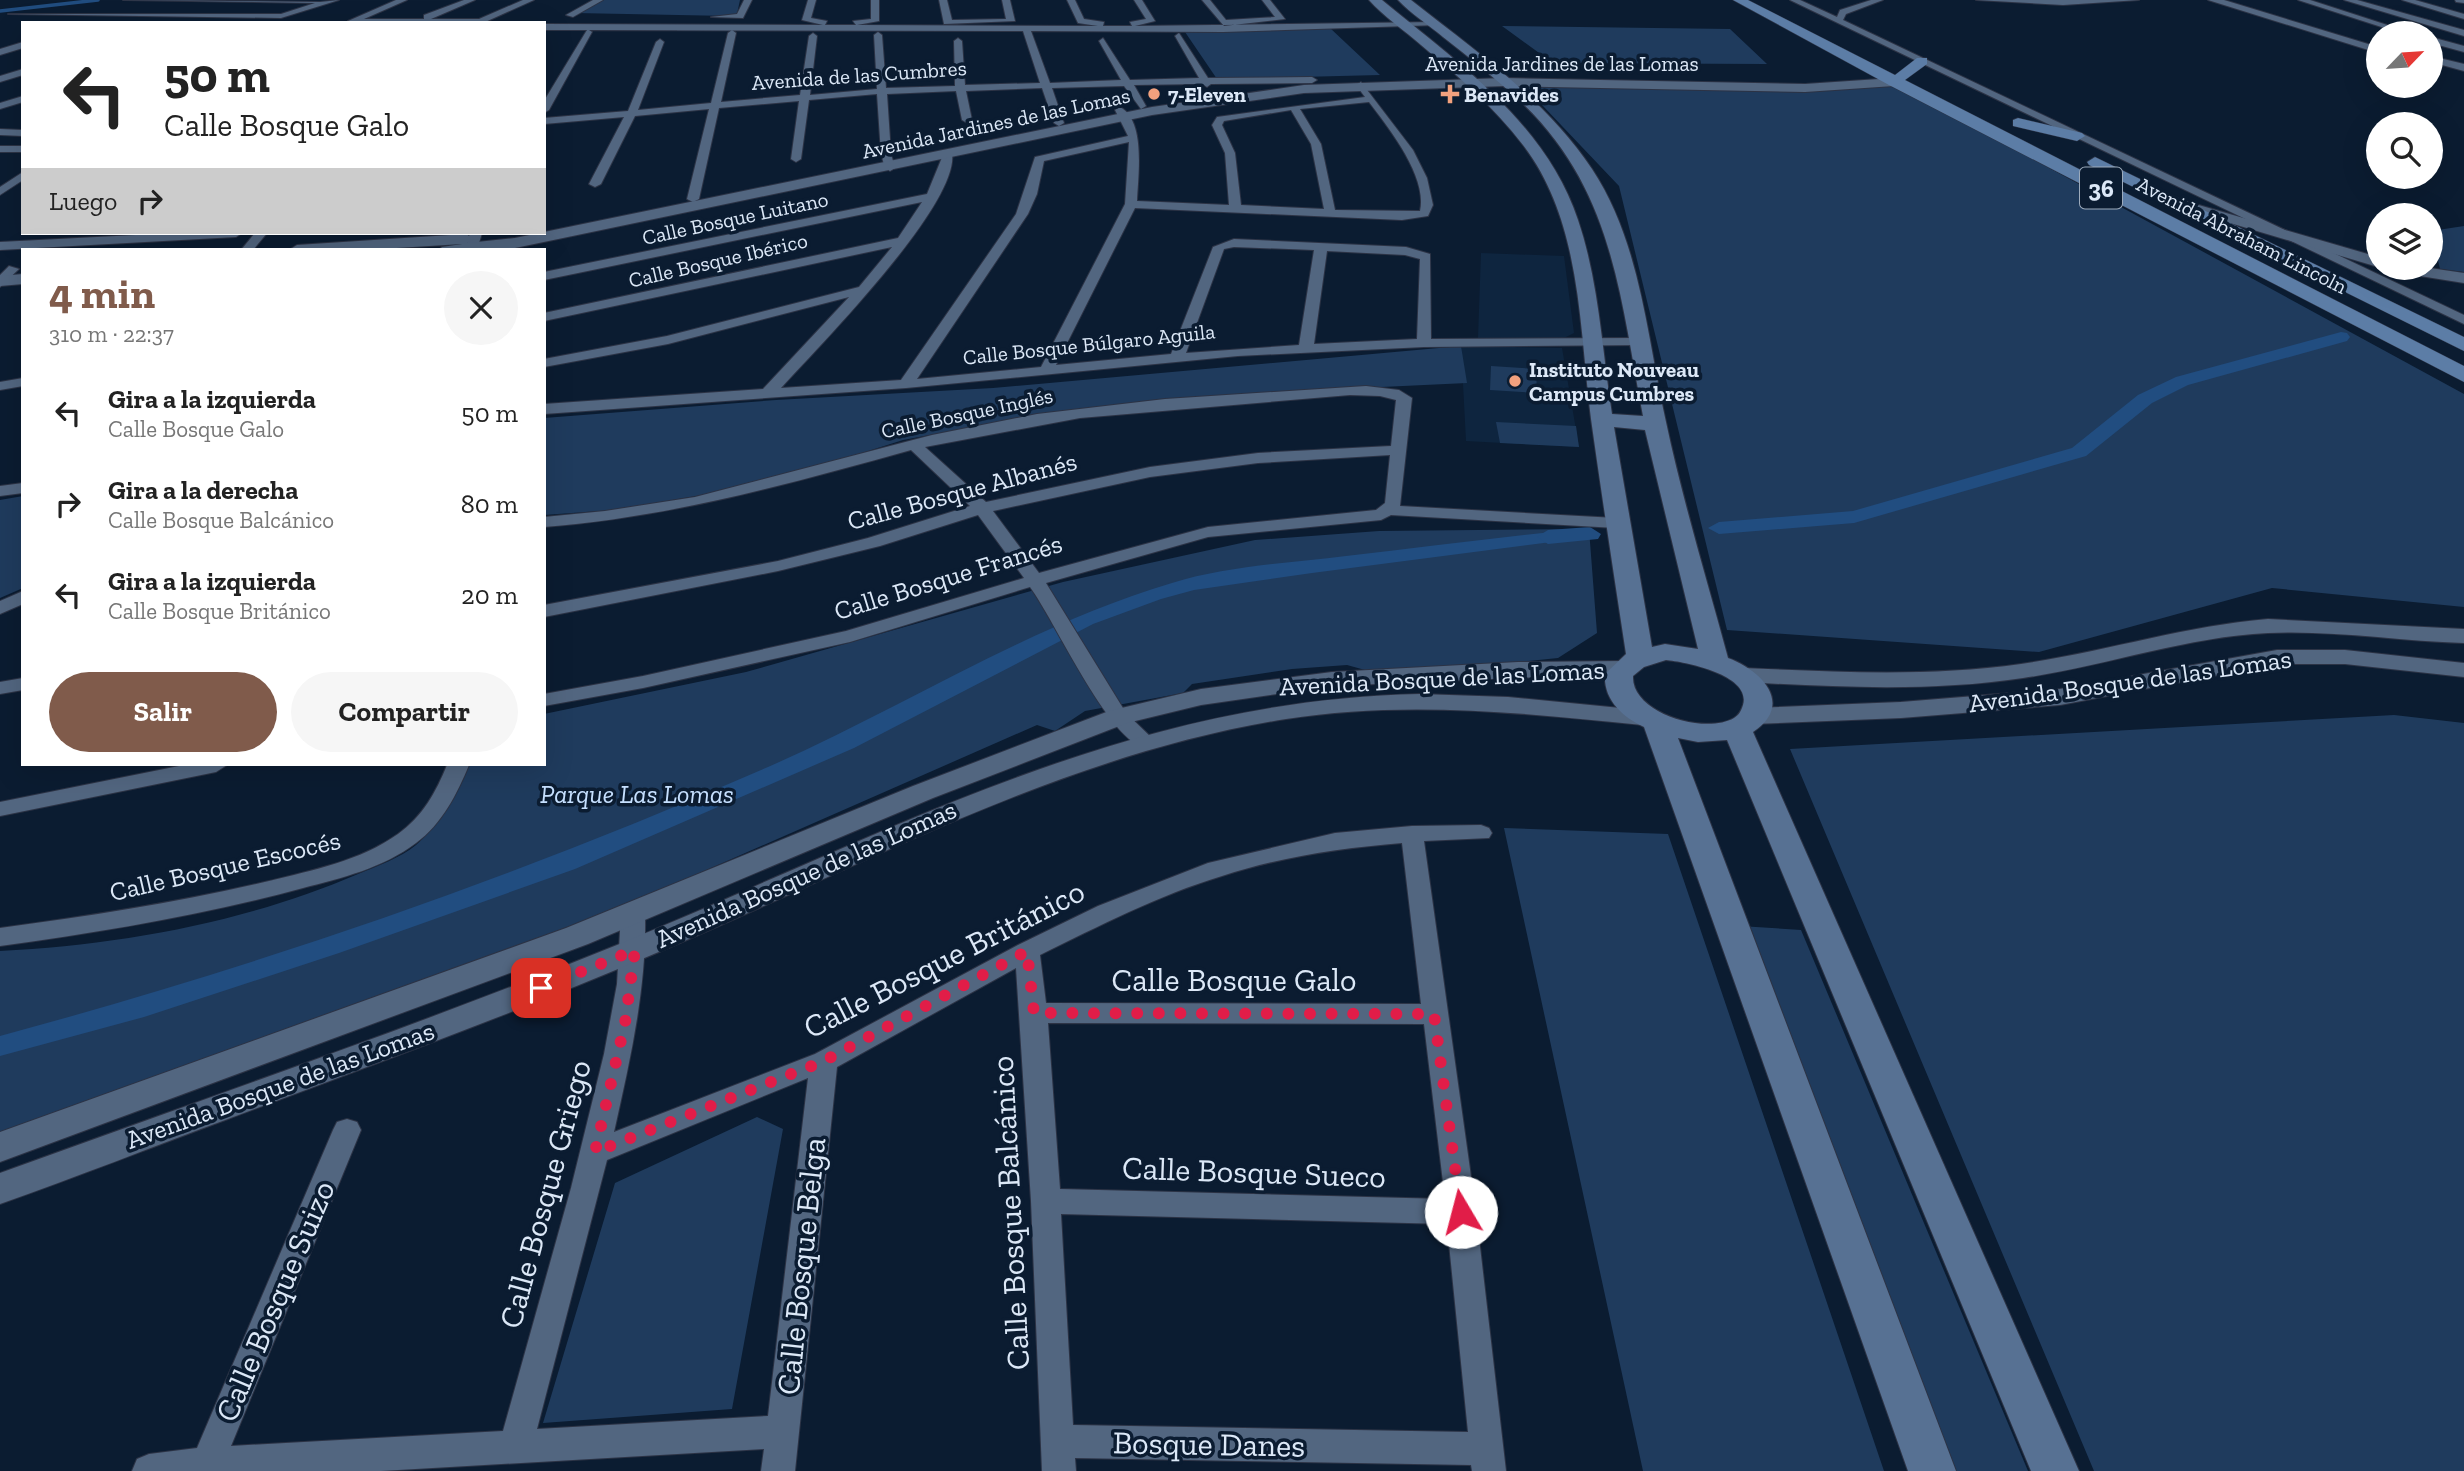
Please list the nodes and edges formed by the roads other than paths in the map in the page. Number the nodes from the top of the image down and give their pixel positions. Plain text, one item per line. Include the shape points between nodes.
1 (128, 0) edge
2 (334, 0) edge
3 (403, 0) edge
4 (471, 0) edge
5 (530, 0) edge
6 (599, 0) edge
7 (748, 0) edge
8 (812, 0) edge
9 (875, 0) edge
10 (943, 0) edge
11 (1006, 0) edge
12 (1072, 0) edge
13 (1139, 0) edge
14 (1206, 0) edge
15 (1266, 0) edge
16 (1375, 0) edge
17 (1404, 0) edge
18 (1739, 0) edge
19 (1766, 0) edge
20 (1794, 0) edge
21 (1879, 0) edge
22 (1980, 0) edge
23 (2134, 0) edge
24 (2213, 0) edge
25 (2240, 0) edge
26 (2302, 0) edge
27 (2348, 0) edge
28 (2406, 0) edge
29 (114, 2) edge
30 (87, 5) dead end
31 (628, 16) dead end
32 (706, 16) dead end
33 (2464, 17) edge
34 (352, 21) edge
35 (419, 21) edge
36 (480, 21) edge
37 (2369, 21) edge
38 (1839, 22) junction
39 (1435, 25) junction
40 (1406, 26) junction
41 (546, 27) edge
42 (1026, 28) junction
43 (588, 32) dead end
44 (732, 33) dead end
45 (2464, 33) edge
46 (878, 35) dead end
47 (813, 36) dead end
48 (1179, 36) dead end
49 (2366, 40) edge
50 (958, 41) dead end
51 (1103, 41) dead end
52 (660, 42) dead end
53 (2443, 43) edge
54 (21, 46) edge
55 (2366, 46) edge
56 (2464, 49) edge
57 (1837, 50) junction
58 (0, 52) edge
59 (1922, 61) junction
60 (2443, 62) edge
61 (2443, 68) edge
62 (2464, 68) edge
63 (1554, 69) dead end
64 (1674, 71) dead end
65 (21, 73) edge
66 (1790, 74) junction
67 (1828, 74) junction
68 (1877, 74) junction
69 (2464, 74) edge
70 (1499, 76) junction
71 (1464, 77) junction
72 (1900, 77) junction
73 (0, 79) edge
74 (1312, 80) junction
75 (1207, 83) junction
76 (1044, 84) junction
77 (1126, 84) junction
78 (1361, 85) junction
79 (960, 87) junction
80 (1849, 87) junction
81 (1248, 88) junction
82 (1804, 88) junction
83 (883, 91) junction
84 (1264, 94) junction
85 (803, 97) junction
86 (1371, 99) junction
87 (21, 100) edge
88 (1932, 101) junction
89 (21, 105) edge
90 (717, 105) junction
91 (2, 106) edge
92 (546, 106) edge
93 (1141, 106) junction
94 (1294, 107) junction
95 (632, 112) junction
96 (1123, 114) junction
97 (546, 120) edge
98 (967, 120) dead end
99 (1059, 123) junction
100 (2018, 123) junction
101 (0, 132) edge
102 (21, 132) edge
103 (2077, 136) junction
104 (1134, 138) junction
105 (0, 149) edge
106 (21, 149) edge
107 (2027, 150) junction
108 (948, 155) junction
109 (2084, 158) junction
110 (796, 159) dead end
111 (2123, 160) junction
112 (890, 163) junction
113 (21, 177) edge
114 (2134, 180) junction
115 (595, 184) dead end
116 (0, 192) edge
117 (933, 195) junction
118 (693, 198) junction
119 (2178, 203) junction
120 (1131, 204) junction
121 (1235, 207) junction
122 (1330, 212) junction
123 (2265, 228) junction
124 (546, 229) edge
125 (44, 235) edge
126 (146, 235) edge
127 (508, 235) edge
128 (901, 241) junction
129 (473, 243) edge
130 (33, 244) junction
131 (0, 246) edge
132 (347, 248) edge
133 (454, 248) edge
134 (1321, 248) junction
135 (2366, 258) edge
136 (2443, 275) edge
137 (546, 276) edge
138 (2464, 278) edge
139 (861, 290) junction
140 (546, 317) edge
141 (2464, 320) edge
142 (1591, 341) junction
143 (1639, 342) junction
144 (1424, 343) junction
145 (2464, 345) edge
146 (1306, 348) junction
147 (1177, 358) junction
148 (546, 363) edge
149 (1045, 371) junction
150 (2464, 375) edge
151 (21, 382) edge
152 (906, 384) junction
153 (0, 386) edge
154 (768, 394) junction
155 (546, 409) edge
156 (1602, 421) junction
157 (1655, 424) junction
158 (914, 445) junction
159 (1397, 450) junction
160 (21, 488) edge
161 (0, 491) edge
162 (982, 508) junction
163 (1390, 510) junction
164 (546, 522) edge
165 (1616, 523) junction
166 (1034, 580) junction
167 (21, 598) edge
168 (0, 608) edge
169 (546, 611) edge
170 (2464, 636) edge
171 (1715, 660) junction
172 (1631, 662) junction
173 (1518, 670) junction
174 (2464, 670) edge
175 (1743, 676) junction
176 (21, 684) edge
177 (0, 688) edge
178 (546, 700) edge
179 (1527, 706) junction
180 (1118, 717) junction
181 (1650, 721) junction
182 (1745, 722) junction
183 (1143, 740) junction
184 (211, 766) edge
185 (457, 766) edge
186 (0, 809) edge
187 (1481, 833) dead end
188 (1412, 834) junction
189 (633, 913) junction
190 (0, 937) edge
191 (635, 950) junction
192 (1027, 951) junction
193 (1034, 1013) junction
194 (1434, 1014) junction
195 (356, 1019) junction
196 (355, 1056) junction
197 (824, 1061) junction
198 (347, 1130) dead end
199 (0, 1147) edge
200 (595, 1152) junction
201 (0, 1189) edge
202 (1046, 1201) junction
203 (1461, 1212) junction
204 (782, 1432) junction
205 (515, 1449) junction
206 (1058, 1456) edge
207 (1487, 1460) edge
208 (206, 1468) edge
209 (149, 1471) edge
210 (778, 1471) edge
211 (1932, 1471) edge
212 (2055, 1471) edge

1 - 2 street
1 - 29 street
2 - 30 street via 281,16 12,14
3 - 34 street
4 - 35 street
5 - 36 street
6 - 31 street via 570,15
7 - 32 street via 740,16
8 - 9 street via 809,22 871,23 875,21
10 - 11 street via 948,23 1010,21
12 - 13 street via 1084,23 1148,23 1152,21
14 - 15 street via 1224,23 1281,19
16 - 40 main road
17 - 39 main road
18 - 57 main road, Avenida Abraham Lincoln / 36
19 - 72 main road, 36
20 - 38 street
21 - 38 street via 1843,12
22 - 23 street
24 - 55 street
25 - 49 street
26 - 37 street
27 - 45 street
28 - 33 street
38 - 59 street
39 - 40 street
39 - 70 main road
40 - 42 street
40 - 71 main road
41 - 42 street
42 - 76 street
43 - 92 street
44 - 90 street
46 - 83 street
47 - 85 street
48 - 75 street
50 - 79 street
51 - 77 street
52 - 95 street
53 - 56 street
54 - 58 street
57 - 67 main road via 1842,66
57 - 68 main road, Avenida Abraham Lincoln / 36
59 - 72 main road
59 - 103 street
60 - 62 street
61 - 69 street
63 - 70 street, Avenida Jardines de las Lomas
64 - 66 street, Avenida Jardines de las Lomas
65 - 73 street
66 - 67 street, Avenida Jardines de las Lomas
66 - 82 street via 1817,83
67 - 68 street, Avenida Jardines de las Lomas
67 - 80 street via 1826,80
68 - 72 main road, Avenida Abraham Lincoln / 36
70 - 71 street, Avenida Jardines de las Lomas
70 - 82 street, Avenida Jardines de las Lomas
70 - 143 main road via 1563,138 1604,202 1619,242
71 - 74 street, Avenida Jardines de las Lomas
71 - 78 street, Avenida Jardines de las Lomas
71 - 142 main road via 1529,142 1562,197
72 - 80 street, Avenida Jardines de las Lomas
72 - 88 main road, Avenida Abraham Lincoln / 36
72 - 100 main road, 36 via 1949,90
74 - 75 street, Avenida de las Cumbres
74 - 81 street, Avenida Jardines de las Lomas
75 - 77 street, Avenida de las Cumbres
75 - 81 street, Avenida de las Cumbres
76 - 77 street, Avenida de las Cumbres
76 - 79 street, Avenida de las Cumbres
76 - 99 street
77 - 93 street
78 - 84 street, Avenida Jardines de las Lomas
78 - 86 street
79 - 83 street, Avenida de las Cumbres
79 - 98 street
80 - 82 street, Avenida Jardines de las Lomas
80 - 88 main road
81 - 84 street, Avenida de las Cumbres
81 - 93 street, Avenida Jardines de las Lomas
83 - 85 street, Avenida de las Cumbres
83 - 112 street
84 - 96 street, Avenida Jardines de las Lomas
85 - 90 street, Avenida de las Cumbres
85 - 110 street
86 - 94 street
86 - 122 street via 1410,150 1422,177 1428,212 1402,216
87 - 91 street
88 - 107 main road, Avenida Abraham Lincoln / 36
89 - 91 street
90 - 95 street, Avenida de las Cumbres
90 - 118 street
93 - 96 street, Avenida Jardines de las Lomas
94 - 121 street via 1234,115 1218,122 1230,153
94 - 122 street via 1316,144
95 - 97 street, Avenida de las Cumbres
95 - 115 street
96 - 99 street, Avenida Jardines de las Lomas
96 - 104 street
96 - 108 street, Avenida Jardines de las Lomas
99 - 112 street, Avenida Jardines de las Lomas
100 - 103 main road
100 - 109 main road, 36
101 - 102 street
103 - 111 street
104 - 120 street
104 - 152 street via 1039,159 1022,214
105 - 106 street
107 - 109 main road via 2048,149
107 - 150 main road, Avenida Abraham Lincoln / 36
108 - 112 street, Avenida Jardines de las Lomas
108 - 117 street
109 - 114 main road, 36
111 - 114 main road
111 - 123 street
112 - 118 street, Avenida Jardines de las Lomas
112 - 129 street, Avenida Jardines de las Lomas via 556,236
113 - 116 street
114 - 119 main road, 36
117 - 128 street
117 - 137 street, Calle Bosque Luitano
118 - 124 street, Avenida Jardines de las Lomas
119 - 123 street
119 - 145 main road, 36
120 - 121 street
120 - 149 street
121 - 122 street
123 - 135 street
123 - 141 street
125 - 130 street
126 - 130 street
127 - 129 street, Avenida Jardines de las Lomas
128 - 139 street
128 - 140 street, Calle Bosque Ibérico
129 - 132 street, Avenida Jardines de las Lomas
129 - 133 street, Avenida Jardines de las Lomas
130 - 131 street
134 - 144 street via 1406,251 1426,257
134 - 146 street
134 - 147 street via 1242,243 1219,247
136 - 138 street
139 - 148 street via 668,340
139 - 154 street
142 - 143 street, Calle Bosque Búlgaro Aguila
142 - 144 street, Calle Bosque Búlgaro Aguila
142 - 156 main road
143 - 157 main road
144 - 146 street, Calle Bosque Búlgaro Aguila
146 - 147 street, Calle Bosque Búlgaro Aguila
147 - 149 street, Calle Bosque Búlgaro Aguila
149 - 152 street, Calle Bosque Búlgaro Aguila
151 - 153 street
152 - 154 street, Calle Bosque Búlgaro Aguila
154 - 155 street, Calle Bosque Búlgaro Aguila
156 - 157 main road
156 - 165 main road
157 - 171 main road
158 - 159 street, Calle Bosque Inglés via 1053,416 1208,400 1370,391 1404,398
158 - 162 street
158 - 164 street, Calle Bosque Inglés via 685,505
159 - 162 street, Calle Bosque Albanés via 1258,458 1150,472
159 - 163 street
160 - 161 street
162 - 166 street
162 - 169 street, Calle Bosque Albanés via 778,566
163 - 165 street
163 - 166 street, Calle Bosque Francés via 1369,518 1208,532
165 - 172 main road
166 - 178 street, Calle Bosque Francés via 823,643
166 - 180 street
167 - 168 street
170 - 175 street, Avenida Bosque de las Lomas via 2268,626 1984,675 1882,680
171 - 172 main road via 1685,653
171 - 175 main road
172 - 173 street, Avenida Bosque de las Lomas
172 - 181 main road via 1618,680 1619,692 1627,705
173 - 179 street
173 - 180 street, Avenida Bosque de las Lomas via 1280,684
174 - 182 street, Avenida Bosque de las Lomas via 2309,654 2007,703
175 - 182 main road via 1758,703
176 - 177 street
179 - 181 street, Avenida Bosque de las Lomas
179 - 183 street, Avenida Bosque de las Lomas via 1420,701 1303,709
180 - 183 street
180 - 189 street, Avenida Bosque de las Lomas via 934,787
181 - 182 main road via 1696,733
181 - 211 main road
182 - 212 main road
183 - 191 street, Avenida Bosque de las Lomas via 955,808
184 - 186 street
185 - 190 street, Calle Bosque Escocés via 431,817 376,857 252,893 98,924
187 - 188 street, Calle Bosque Británico
188 - 192 street, Calle Bosque Británico via 1335,841 1216,869 1107,912
188 - 194 street
189 - 191 street, Calle Bosque Griego
189 - 195 street, Avenida Bosque de las Lomas
191 - 196 street, Avenida Bosque de las Lomas via 471,1016
191 - 200 street, Calle Bosque Griego via 625,1023
192 - 193 street, Calle Bosque Balcánico
192 - 197 street, Calle Bosque Británico
193 - 194 street, Calle Bosque Galo
193 - 202 street, Calle Bosque Balcánico
194 - 203 street
195 - 196 street
195 - 199 street, Avenida Bosque de las Lomas
196 - 201 street, Avenida Bosque de las Lomas
197 - 200 street, Calle Bosque Británico
197 - 204 street, Calle Bosque Belga
198 - 208 street, Calle Bosque Suizo
200 - 205 street, Calle Bosque Griego
202 - 203 street, Calle Bosque Sueco
202 - 206 street, Calle Bosque Balcánico
203 - 207 street
204 - 205 street
204 - 210 street, Calle Bosque Belga
205 - 208 street
206 - 207 street, Bosque Danes
208 - 209 street

